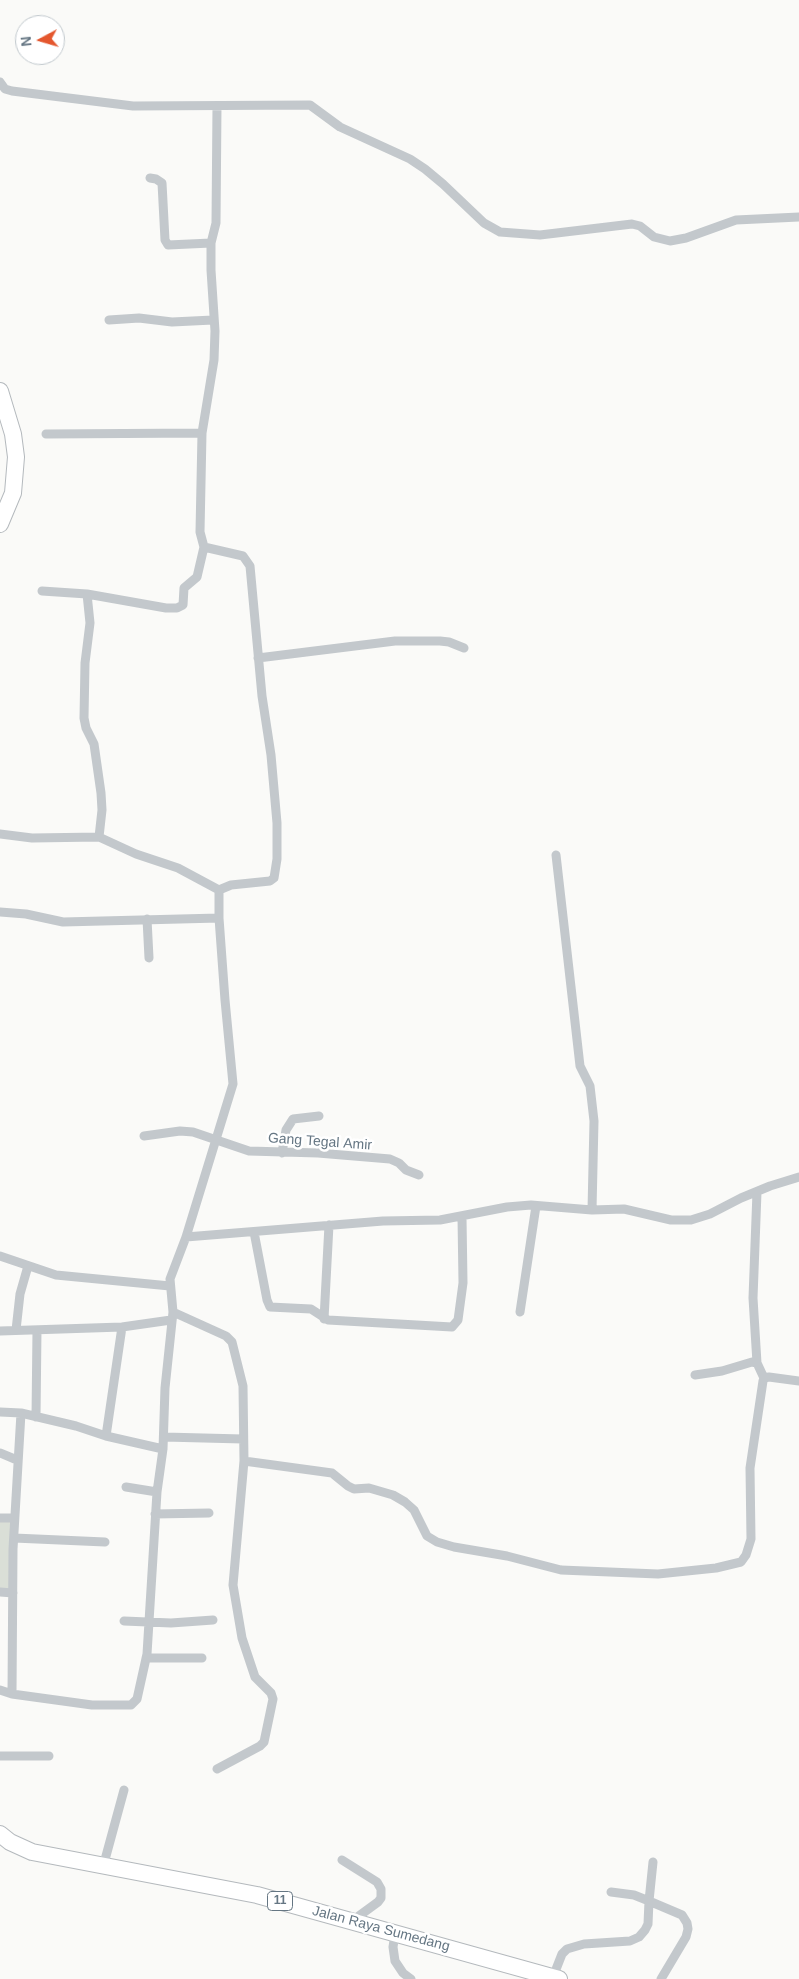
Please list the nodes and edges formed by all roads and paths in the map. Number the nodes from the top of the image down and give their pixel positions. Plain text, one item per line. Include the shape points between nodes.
1 (0, 82) edge
2 (217, 106) junction
3 (150, 178) dead end
4 (799, 217) edge
5 (211, 243) junction
6 (109, 320) dead end
7 (213, 320) junction
8 (0, 391) edge
9 (202, 433) junction
10 (46, 434) dead end
11 (0, 524) edge
12 (204, 546) junction
13 (42, 591) dead end
14 (87, 594) junction
15 (464, 648) dead end
16 (258, 658) junction
17 (0, 834) edge
18 (99, 837) junction
19 (556, 855) dead end
20 (219, 890) junction
21 (0, 912) edge
22 (219, 918) junction
23 (146, 919) junction
24 (149, 958) dead end
25 (319, 1116) dead end
26 (144, 1136) dead end
27 (217, 1139) junction
28 (282, 1153) junction
29 (419, 1175) dead end
30 (799, 1177) edge
31 (757, 1192) junction
32 (536, 1206) junction
33 (592, 1210) junction
34 (462, 1217) junction
35 (329, 1225) junction
36 (254, 1232) junction
37 (186, 1237) junction
38 (0, 1256) edge
39 (28, 1266) junction
40 (170, 1286) junction
41 (520, 1312) dead end
42 (172, 1316) junction
43 (324, 1319) junction
44 (122, 1327) junction
45 (16, 1330) junction
46 (37, 1330) junction
47 (0, 1331) edge
48 (757, 1363) junction
49 (695, 1375) dead end
50 (764, 1378) junction
51 (799, 1381) edge
52 (0, 1412) edge
53 (21, 1413) junction
54 (36, 1417) junction
55 (106, 1436) junction
56 (164, 1437) junction
57 (243, 1439) junction
58 (163, 1449) junction
59 (0, 1453) edge
60 (17, 1460) junction
61 (244, 1461) junction
62 (126, 1487) dead end
63 (157, 1492) junction
64 (208, 1513) dead end
65 (155, 1514) junction
66 (0, 1518) edge
67 (14, 1518) junction
68 (14, 1538) junction
69 (104, 1542) dead end
70 (0, 1592) edge
71 (13, 1592) junction
72 (213, 1620) dead end
73 (124, 1621) dead end
74 (148, 1621) junction
75 (146, 1658) junction
76 (202, 1658) dead end
77 (0, 1690) edge
78 (12, 1694) junction
79 (0, 1756) edge
80 (49, 1756) dead end
81 (217, 1769) dead end
82 (124, 1790) dead end
83 (0, 1834) edge
84 (342, 1860) dead end
85 (653, 1862) dead end
86 (103, 1867) junction
87 (611, 1892) dead end
88 (649, 1901) junction
89 (352, 1921) junction
90 (395, 1934) junction
91 (556, 1978) edge
92 (411, 1979) edge
93 (661, 1979) edge

1 - 2 street via 12,91 134,106
2 - 4 street via 310,105 340,127 425,169 484,223 500,232 540,235 632,224 654,237 670,241 736,220
2 - 5 street via 216,223
3 - 5 street via 162,182 165,240 168,245
5 - 7 street
6 - 7 street
7 - 9 street via 214,360
8 - 11 highway via 13,434 16,457 14,493
9 - 10 street
9 - 12 street via 200,532
12 - 14 street via 197,577 184,588 183,605 180,607 166,608
12 - 16 street via 243,556 250,566
13 - 14 street
14 - 18 street via 90,623 84,718 94,744 101,793
15 - 16 street via 440,641 395,641
16 - 20 street via 276,804 275,875 270,880 231,885
17 - 18 street via 32,838
18 - 20 street via 178,868
19 - 33 street via 580,1066 590,1086 594,1122
20 - 22 street
21 - 23 street via 63,922
22 - 23 street
22 - 27 street via 233,1084
23 - 24 street
25 - 28 street via 293,1119 286,1130
26 - 27 street, Gang Tegal Amir via 180,1131
27 - 28 street, Gang Tegal Amir via 249,1151
27 - 37 street
28 - 29 street, Gang Tegal Amir via 390,1160
30 - 31 street
31 - 33 street via 691,1220 671,1220 624,1208
31 - 48 street via 753,1298
32 - 33 street
32 - 34 street
32 - 41 street
34 - 35 street
34 - 43 street via 463,1283 458,1320 454,1327
35 - 36 street
35 - 43 street
36 - 37 street
36 - 43 street via 269,1306 311,1309
37 - 40 street via 174,1265
38 - 39 street
39 - 40 street via 56,1275
39 - 45 street via 20,1294
40 - 42 street
42 - 44 street
42 - 56 street
42 - 57 street via 226,1336 232,1342 243,1386
44 - 46 street
44 - 55 street
45 - 46 street
45 - 47 street
46 - 54 street
48 - 49 street
48 - 50 street
50 - 51 street
50 - 61 street via 750,1468 749,1547 741,1562 716,1568 658,1574 561,1570 508,1556 454,1547 427,1536 414,1510 393,1495 369,1488 354,1489 332,1474
52 - 53 street
53 - 54 street
53 - 60 street
54 - 55 street
55 - 58 street
56 - 57 street
56 - 58 street
57 - 61 street
58 - 63 street
59 - 60 street
60 - 67 street
61 - 81 street via 233,1585 242,1638 255,1677 273,1699 264,1742
62 - 63 street
63 - 65 street
64 - 65 street
65 - 74 street
66 - 67 street
67 - 68 street
68 - 69 street
68 - 71 street
70 - 71 street
71 - 78 street
72 - 74 street
73 - 74 street
74 - 75 street
75 - 76 street
75 - 78 street via 137,1699 131,1705 75,1703
77 - 78 street
79 - 80 street
82 - 86 street
83 - 86 highway, Jalan Raya Sumedang / 11 via 32,1852
84 - 89 street via 377,1882 381,1889 378,1902
85 - 88 street
86 - 89 highway, Jalan Raya Sumedang / 11 via 257,1895
87 - 88 street
88 - 91 street via 648,1924 642,1934 630,1941 584,1944 567,1949 562,1954
88 - 93 street via 682,1915 688,1928 686,1938
89 - 90 highway, Jalan Raya Sumedang / 11
90 - 91 highway, Jalan Raya Sumedang / 11
90 - 92 street via 395,1960

